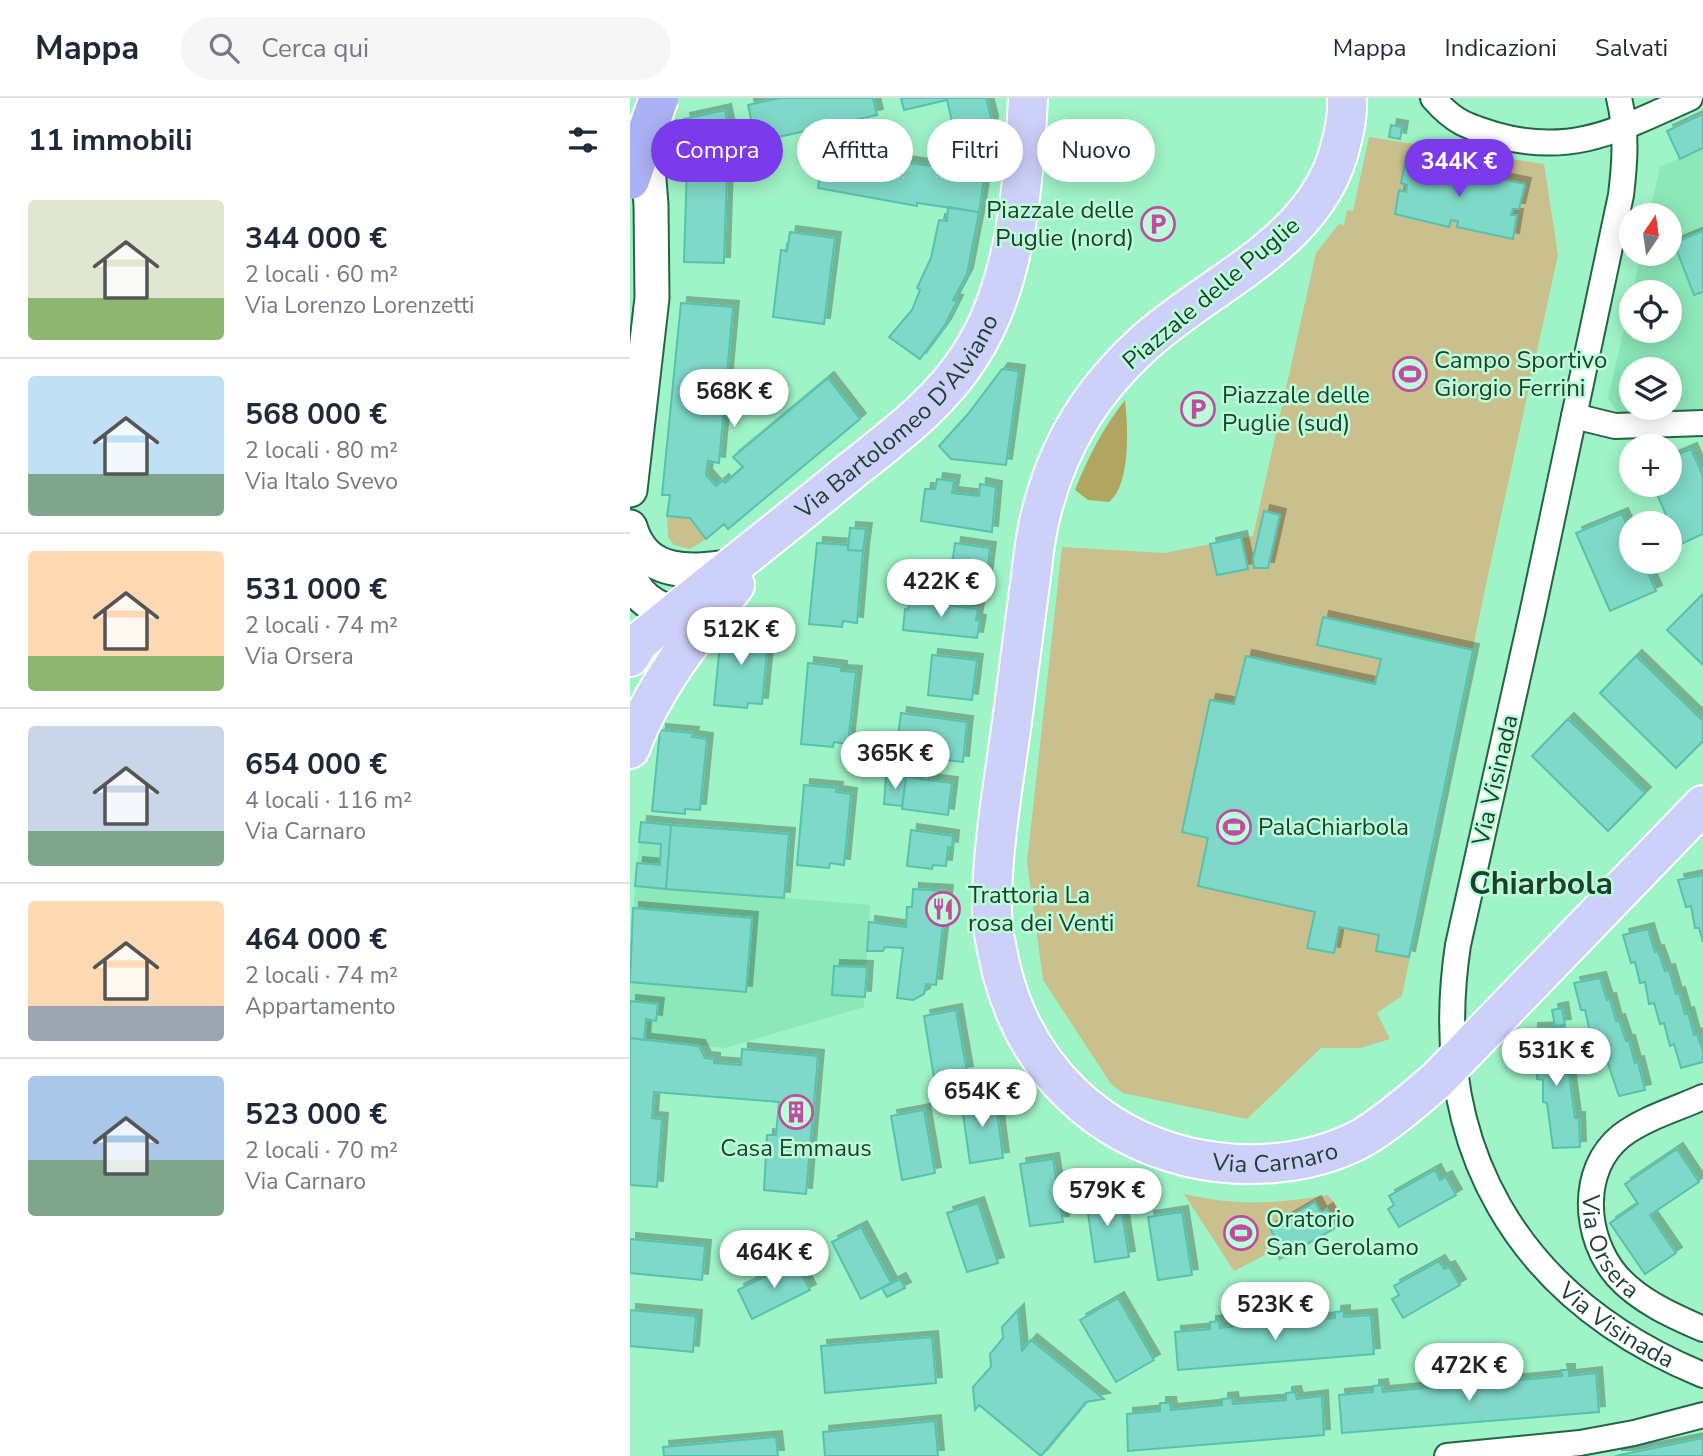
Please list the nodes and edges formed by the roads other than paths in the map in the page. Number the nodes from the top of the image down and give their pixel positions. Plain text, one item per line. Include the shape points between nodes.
1 (643, 98) edge
2 (659, 98) edge
3 (1347, 98) edge
4 (1433, 98) edge
5 (1619, 98) edge
6 (1690, 98) edge
7 (1031, 108) edge
8 (1625, 126) junction
9 (640, 193) edge
10 (1574, 416) junction
11 (1703, 423) edge
12 (630, 490) edge
13 (1039, 520) joint
14 (630, 527) edge
15 (778, 532) junction
16 (734, 566) junction
17 (630, 576) edge
18 (717, 608) junction
19 (673, 614) junction
20 (630, 657) edge
21 (630, 749) edge
22 (1703, 805) edge
23 (1703, 1097) edge
24 (1703, 1329) edge
25 (1703, 1375) edge
26 (1703, 1415) edge
27 (1455, 1456) edge

1 - 9 main road
2 - 9 highway, bridge
3 - 13 main road, Piazzale delle Puglie via 1338,157 1315,205 1292,230 1146,341 1099,392 1050,476
4 - 8 street via 1449,117 1511,139 1553,144 1592,138
5 - 8 street, Via Visinada
6 - 8 street
7 - 15 main road, Via Bartolomeo D'Alviano via 1011,252 990,316 971,355 913,422
8 - 10 street, Via Visinada via 1620,195
9 - 12 main road via 652,298
10 - 11 street via 1615,426
10 - 25 street, Via Visinada via 1458,945 1451,1017 1459,1100 1475,1158 1535,1259 1584,1307 1623,1334
13 - 22 main road, Via Carnaro, bridge via 995,845 992,902 997,948 1008,993 1052,1075 1104,1122 1138,1141 1170,1153 1239,1165 1303,1158 1361,1138 1436,1081
14 - 16 main road via 641,551 669,568 698,572
15 - 16 main road, Via Bartolomeo D'Alviano
15 - 18 main road
16 - 19 main road, Via Bartolomeo D'Alviano
17 - 19 main road via 652,605
18 - 19 main road via 698,617
18 - 21 main road via 673,666 640,722
19 - 20 main road, Via Bartolomeo D'Alviano via 639,642
23 - 24 street, Via Orsera via 1620,1137 1595,1174 1591,1212 1595,1234 1617,1275 1662,1310
26 - 27 street via 1580,1443

